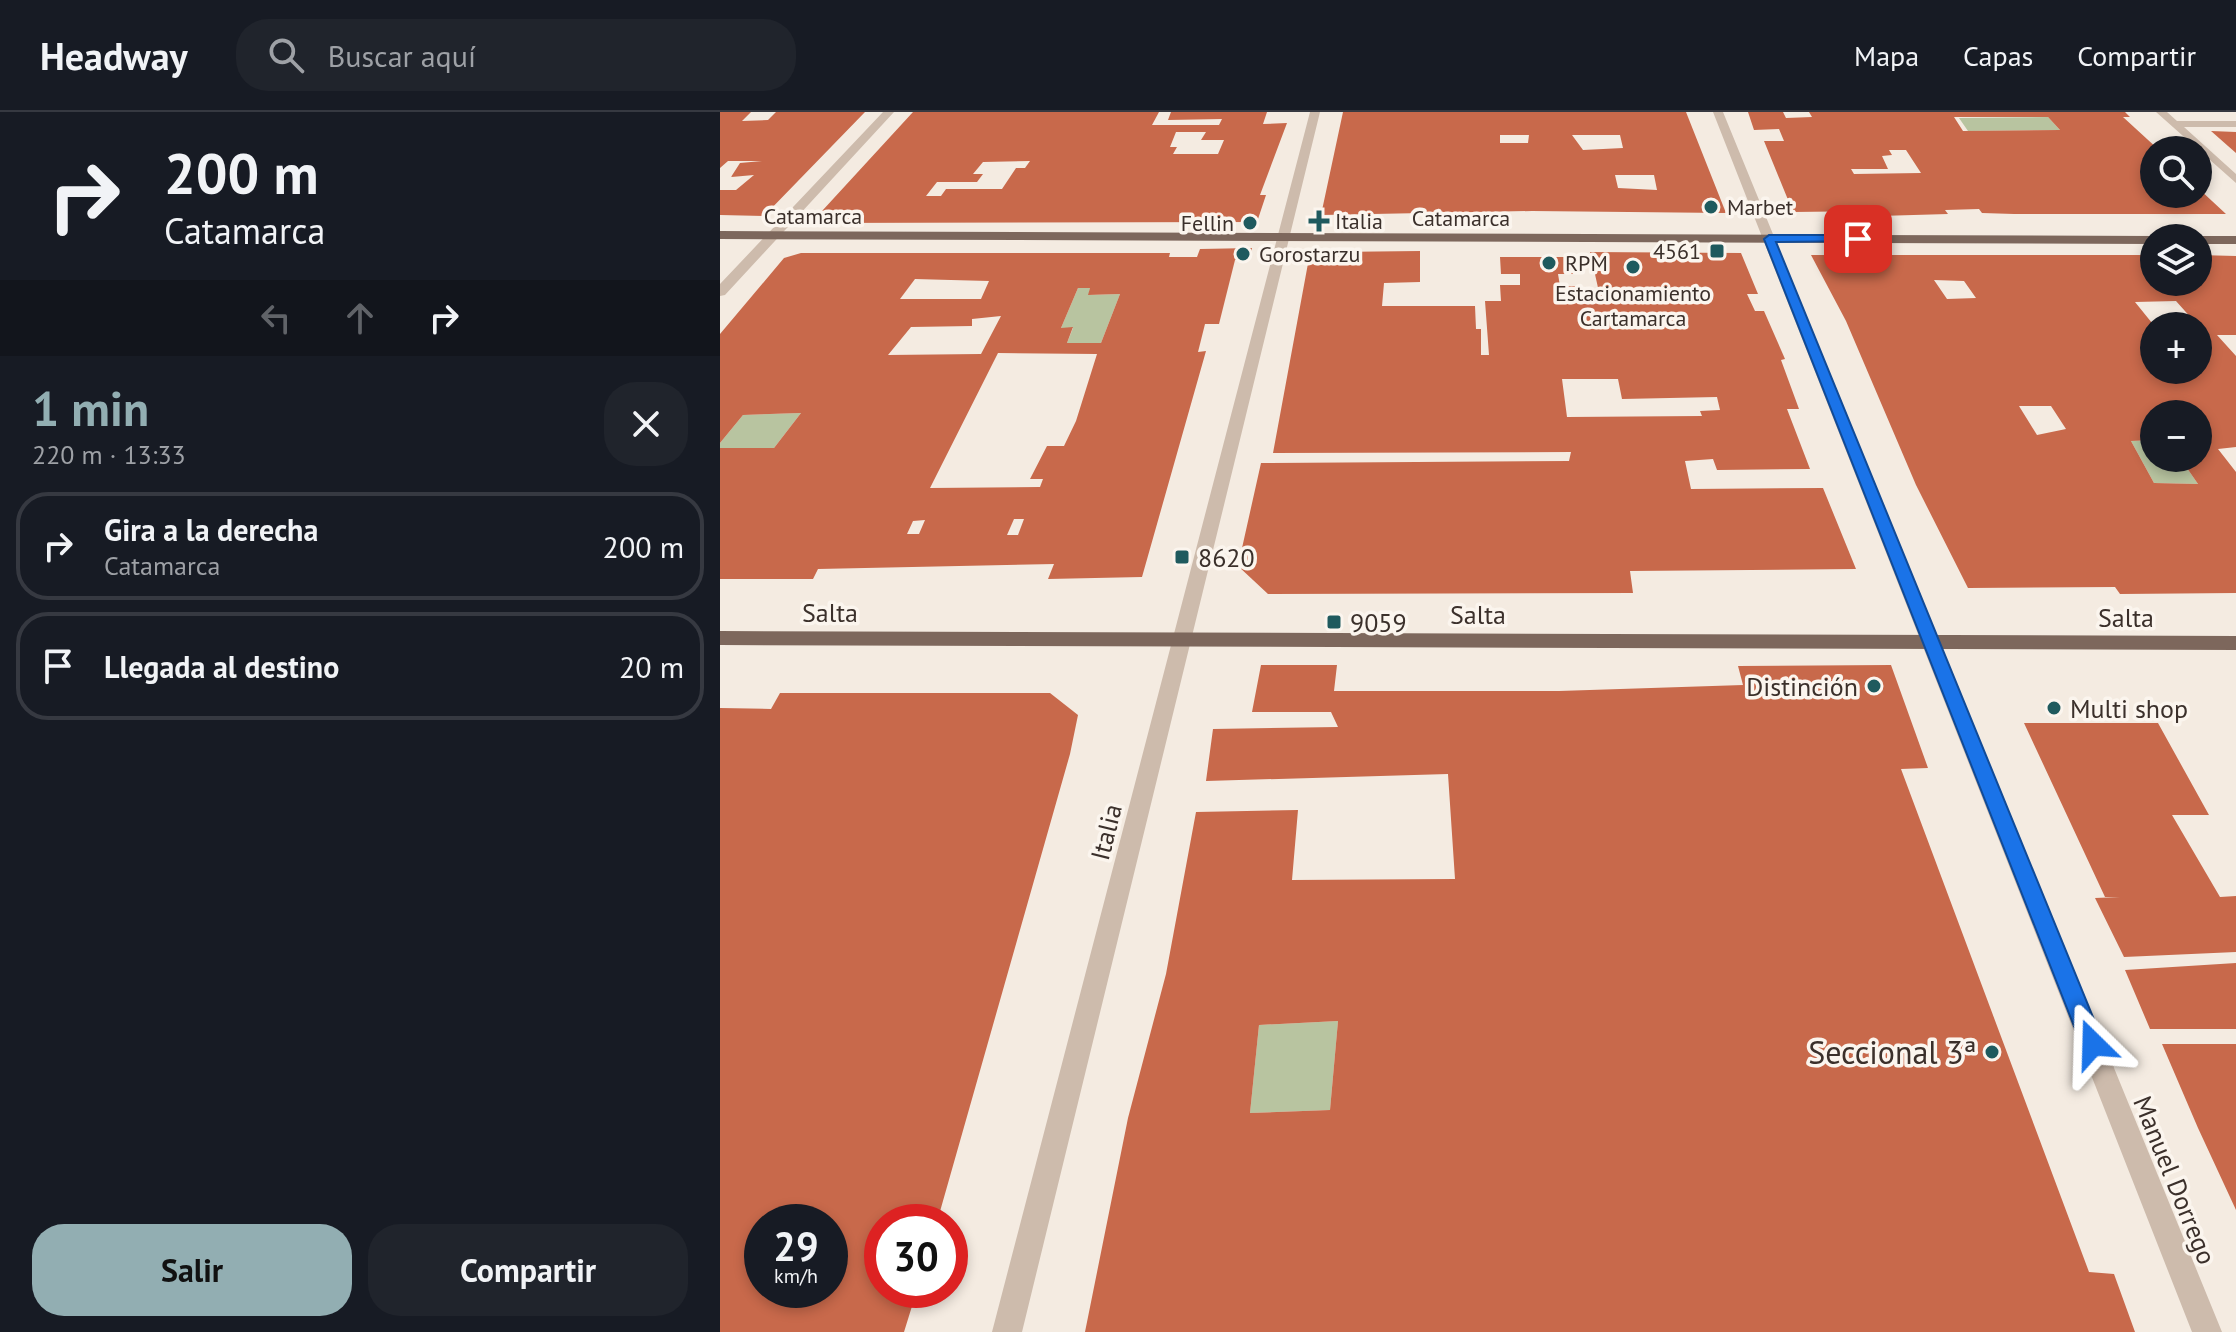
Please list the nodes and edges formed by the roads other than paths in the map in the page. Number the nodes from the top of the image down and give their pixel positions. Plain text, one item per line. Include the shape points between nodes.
1 (889, 112) edge
2 (1315, 112) edge
3 (1718, 112) edge
4 (2161, 112) edge
5 (2175, 124) junction
6 (2236, 124) edge
7 (2236, 180) edge
8 (720, 235) edge
9 (772, 235) junction
10 (1283, 237) junction
11 (1769, 239) junction
12 (2140, 240) edge
13 (2212, 240) edge
14 (2236, 240) edge
15 (720, 292) edge
16 (720, 638) edge
17 (1184, 639) junction
18 (1932, 642) junction
19 (2236, 643) edge
20 (1007, 1332) edge
21 (2207, 1332) edge

1 - 9 street
2 - 10 street, Italia
3 - 11 street, Manuel Dorrego
4 - 5 street
5 - 6 street
5 - 7 street
8 - 9 main road, Catamarca
9 - 10 main road, Catamarca
9 - 15 street
10 - 11 main road, Catamarca
10 - 17 street, Italia
11 - 12 main road, Catamarca
11 - 18 street, Manuel Dorrego
13 - 14 main road
16 - 17 main road, Salta
17 - 18 main road, Salta
17 - 20 street, Italia
18 - 19 main road, Salta
18 - 21 street, Manuel Dorrego

